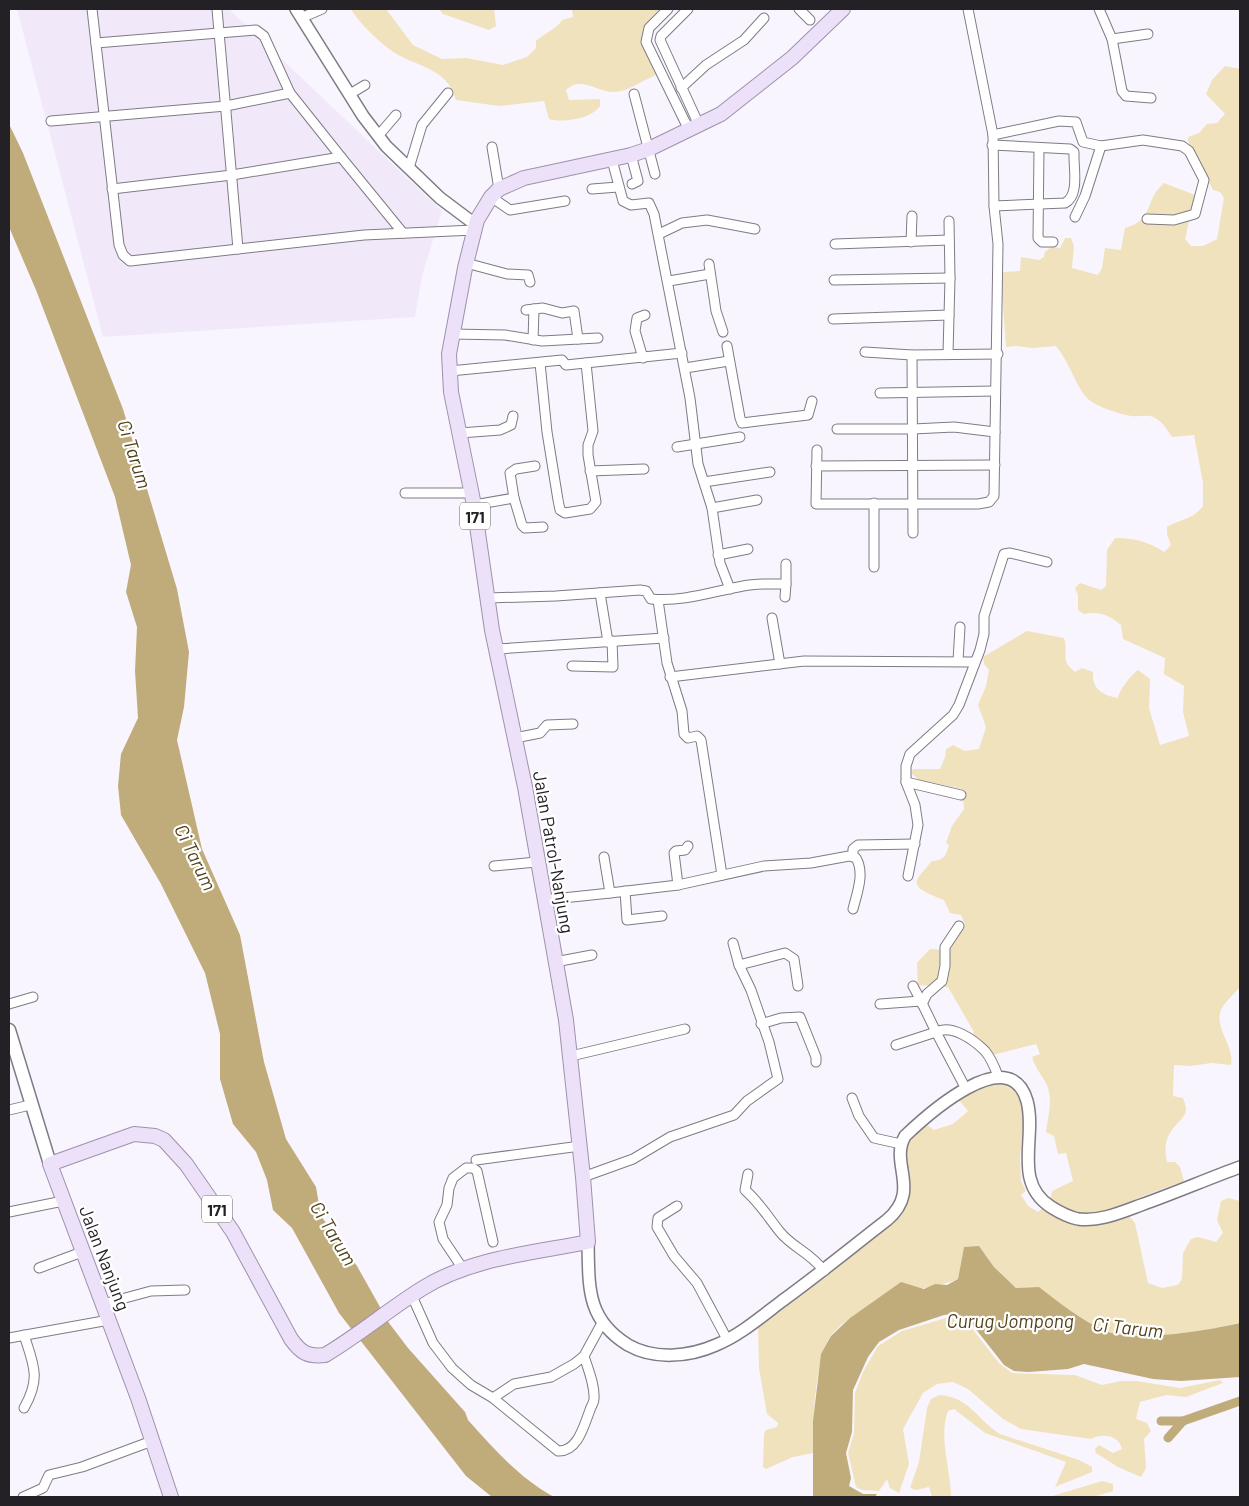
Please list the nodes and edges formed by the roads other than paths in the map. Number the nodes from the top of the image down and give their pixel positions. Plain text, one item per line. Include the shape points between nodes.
1 (92, 9) edge
2 (217, 9) edge
3 (668, 9) edge
4 (688, 9) edge
5 (799, 9) edge
6 (843, 9) edge
7 (968, 9) edge
8 (1099, 9) edge
9 (315, 10) edge
10 (299, 14) edge
11 (764, 18) dead end
12 (810, 20) dead end
13 (219, 34) junction
14 (1148, 34) dead end
15 (1112, 39) junction
16 (96, 44) junction
17 (365, 85) dead end
18 (682, 88) junction
19 (290, 93) junction
20 (448, 93) dead end
21 (350, 94) junction
22 (634, 94) dead end
23 (1151, 98) dead end
24 (226, 106) junction
25 (396, 115) dead end
26 (104, 117) junction
27 (51, 122) dead end
28 (694, 128) junction
29 (992, 135) junction
30 (378, 136) junction
31 (992, 145) junction
32 (1101, 146) junction
33 (492, 147) dead end
34 (1039, 148) junction
35 (649, 149) junction
36 (631, 155) junction
37 (341, 158) junction
38 (612, 160) junction
39 (409, 168) junction
40 (655, 174) dead end
41 (232, 175) junction
42 (1090, 179) junction
43 (1074, 182) junction
44 (632, 184) dead end
45 (618, 187) junction
46 (112, 189) junction
47 (592, 189) dead end
48 (495, 193) junction
49 (565, 201) dead end
50 (1040, 203) junction
51 (994, 206) junction
52 (912, 216) dead end
53 (1075, 216) dead end
54 (1147, 219) dead end
55 (948, 221) dead end
56 (475, 228) junction
57 (755, 229) dead end
58 (403, 233) junction
59 (659, 234) junction
60 (949, 240) junction
61 (911, 242) junction
62 (1053, 242) dead end
63 (835, 244) dead end
64 (238, 249) junction
65 (466, 263) junction
66 (709, 264) dead end
67 (713, 275) junction
68 (950, 278) junction
69 (834, 280) dead end
70 (669, 281) junction
71 (530, 282) dead end
72 (646, 315) dead end
73 (949, 315) junction
74 (833, 319) dead end
75 (723, 332) dead end
76 (452, 334) junction
77 (598, 338) dead end
78 (578, 339) junction
79 (532, 340) junction
80 (727, 346) dead end
81 (682, 352) junction
82 (866, 352) dead end
83 (948, 354) junction
84 (998, 354) junction
85 (912, 355) junction
86 (643, 358) junction
87 (728, 361) junction
88 (540, 363) junction
89 (586, 363) junction
90 (685, 368) junction
91 (450, 371) junction
92 (995, 391) junction
93 (913, 392) junction
94 (880, 393) dead end
95 (812, 402) dead end
96 (513, 416) dead end
97 (837, 429) dead end
98 (913, 429) junction
99 (995, 432) junction
100 (460, 433) junction
101 (740, 437) dead end
102 (697, 444) junction
103 (677, 447) dead end
104 (816, 450) dead end
105 (995, 465) junction
106 (534, 466) dead end
107 (816, 466) junction
108 (913, 466) junction
109 (644, 469) dead end
110 (590, 471) junction
111 (770, 472) dead end
112 (704, 482) junction
113 (405, 493) dead end
114 (514, 498) junction
115 (472, 499) junction
116 (757, 500) dead end
117 (874, 503) junction
118 (912, 503) junction
119 (712, 508) junction
120 (543, 527) dead end
121 (913, 533) dead end
122 (748, 549) dead end
123 (718, 555) junction
124 (1047, 562) dead end
125 (786, 564) dead end
126 (874, 566) dead end
127 (786, 584) junction
128 (730, 589) junction
129 (600, 593) junction
130 (786, 597) dead end
131 (488, 598) junction
132 (658, 600) junction
133 (772, 618) dead end
134 (960, 627) dead end
135 (664, 638) junction
136 (610, 642) junction
137 (497, 649) junction
138 (958, 661) junction
139 (974, 662) junction
140 (780, 664) junction
141 (572, 666) dead end
142 (670, 677) junction
143 (573, 724) dead end
144 (515, 738) junction
145 (906, 782) junction
146 (961, 795) dead end
147 (915, 844) junction
148 (688, 846) dead end
149 (853, 856) junction
150 (604, 857) dead end
151 (536, 862) junction
152 (494, 866) dead end
153 (722, 875) junction
154 (908, 876) dead end
155 (678, 885) junction
156 (625, 891) junction
157 (610, 892) junction
158 (544, 900) junction
159 (853, 909) dead end
160 (662, 916) dead end
161 (959, 926) dead end
162 (733, 943) dead end
163 (592, 955) dead end
164 (555, 962) junction
165 (739, 965) junction
166 (798, 986) dead end
167 (913, 986) dead end
168 (33, 997) dead end
169 (921, 1002) junction
170 (9, 1004) edge
171 (880, 1004) dead end
172 (761, 1024) junction
173 (685, 1029) dead end
174 (936, 1032) junction
175 (10, 1036) edge
176 (896, 1045) dead end
177 (571, 1056) junction
178 (816, 1062) dead end
179 (998, 1076) junction
180 (966, 1089) junction
181 (852, 1098) dead end
182 (30, 1105) junction
183 (9, 1110) edge
184 (901, 1144) junction
185 (580, 1146) junction
186 (476, 1160) dead end
187 (50, 1164) junction
188 (1240, 1166) edge
189 (748, 1174) dead end
190 (583, 1177) junction
191 (63, 1201) junction
192 (677, 1206) dead end
193 (9, 1212) edge
194 (493, 1242) dead end
195 (588, 1242) junction
196 (82, 1252) junction
197 (40, 1268) dead end
198 (463, 1269) junction
199 (824, 1271) junction
200 (185, 1290) dead end
201 (410, 1298) junction
202 (103, 1304) junction
203 (109, 1320) junction
204 (602, 1323) junction
205 (24, 1335) junction
206 (9, 1338) edge
207 (728, 1339) junction
208 (584, 1356) junction
209 (493, 1398) junction
210 (24, 1408) dead end
211 (152, 1441) junction
212 (23, 1497) edge
213 (172, 1497) edge

1 - 16 street
2 - 13 street
3 - 28 street via 649,28 646,42
4 - 18 street via 660,38
5 - 12 street
6 - 28 main road via 766,80 721,114
7 - 29 street
8 - 15 street
9 - 10 street
10 - 21 street
11 - 18 street via 746,38 706,65
13 - 16 street
13 - 19 street via 252,30 262,34
13 - 24 street
14 - 15 street
15 - 23 street via 1122,91 1126,96
16 - 26 street
17 - 21 street
18 - 28 street
19 - 24 street
19 - 37 street
20 - 39 street via 422,125
21 - 30 street
22 - 35 street
24 - 26 street
24 - 41 street
25 - 30 street
26 - 27 street
26 - 46 street
28 - 35 main road
29 - 31 street
29 - 32 street via 1074,120 1083,142
30 - 39 street
31 - 34 street
31 - 51 street
32 - 42 street
32 - 54 street via 1143,140 1170,142 1189,151 1204,180 1195,214 1174,220
33 - 48 street
34 - 43 street via 1072,150
34 - 50 street
35 - 36 main road
35 - 40 street
36 - 38 main road
36 - 44 street via 638,182
37 - 41 street
37 - 58 street
38 - 45 street
38 - 48 main road via 524,178
39 - 56 street
41 - 46 street
41 - 64 street
42 - 43 street
42 - 53 street via 1086,196
43 - 50 street via 1070,201
45 - 47 street
45 - 59 street via 626,204 649,203
46 - 64 street via 119,245 122,256 130,260
48 - 49 street via 510,210
48 - 56 main road, Jalan Patrol-Nanjung / 171
50 - 51 street
50 - 62 street via 1038,238 1042,242
51 - 84 street via 998,244
52 - 61 street
55 - 60 street
56 - 58 street
56 - 65 main road, Jalan Patrol-Nanjung / 171
57 - 59 street via 707,220 682,223
58 - 64 street
59 - 70 street
60 - 61 street
60 - 68 street
61 - 63 street
65 - 71 street via 506,274 528,276
65 - 76 main road, Jalan Patrol-Nanjung / 171
66 - 67 street
67 - 70 street
67 - 75 street via 716,311
68 - 69 street
68 - 73 street
70 - 81 street
72 - 86 street via 637,318 634,327
73 - 74 street
73 - 83 street
76 - 79 street via 505,335
76 - 91 main road, Jalan Patrol-Nanjung / 171
77 - 78 street
78 - 79 street
78 - 79 street via 574,311 562,313 543,308 530,310
80 - 87 street
81 - 86 street
81 - 90 street
82 - 85 street
83 - 84 street
83 - 85 street
84 - 92 street
85 - 93 street
86 - 89 street
87 - 90 street
87 - 95 street via 742,423 808,415
88 - 89 street via 562,360 566,365
88 - 91 street
88 - 110 street via 547,432 562,512 590,509 594,505 596,500
89 - 110 street via 593,431 588,445
90 - 102 street
91 - 100 main road, Jalan Patrol-Nanjung / 171
92 - 93 street
92 - 99 street
93 - 94 street
93 - 98 street
96 - 100 street via 511,425 500,430
97 - 98 street
98 - 99 street via 954,427
98 - 108 street
99 - 105 street
100 - 115 main road, Jalan Patrol-Nanjung / 171
101 - 102 street
102 - 103 street
102 - 112 street via 698,464
104 - 107 street
105 - 108 street
105 - 118 street via 994,496 989,502
106 - 114 street via 510,473
107 - 108 street
107 - 117 street via 816,508
108 - 118 street
109 - 110 street
111 - 112 street
112 - 119 street
113 - 115 street
114 - 115 street
114 - 120 street via 522,525 525,528
115 - 131 main road, Jalan Patrol-Nanjung / 171
116 - 119 street
117 - 118 street
117 - 126 street
118 - 121 street
119 - 123 street
122 - 123 street
123 - 128 street
124 - 139 street via 1010,552 1004,554 988,600 984,634
125 - 127 street
127 - 128 street via 744,585
127 - 130 street
128 - 132 street via 693,598
129 - 131 street
129 - 132 street via 643,590 651,599
129 - 136 street
131 - 137 main road, Jalan Patrol-Nanjung / 171
132 - 135 street
133 - 140 street
134 - 138 street
135 - 136 street
135 - 142 street
136 - 137 street
136 - 141 street via 614,671
137 - 144 main road, Jalan Patrol-Nanjung / 171
138 - 139 street
138 - 140 street via 804,661
139 - 145 street via 953,715 910,754
140 - 142 street
142 - 153 street via 682,711 686,737 697,736 701,740
143 - 144 street via 547,725 540,733
144 - 151 main road, Jalan Patrol-Nanjung / 171
145 - 146 street
145 - 147 street via 917,815
147 - 149 street via 858,845 853,849
147 - 154 street
148 - 155 street via 674,853
149 - 153 street via 764,866
149 - 159 street via 859,862 860,882
150 - 157 street
151 - 152 street
151 - 158 main road, Jalan Patrol-Nanjung / 171
153 - 155 street
155 - 156 street
156 - 157 street
156 - 160 street via 627,920
157 - 158 street
158 - 164 main road, Jalan Patrol-Nanjung / 171
161 - 169 street via 944,947 942,980
162 - 165 street
163 - 164 street
164 - 177 main road, Jalan Patrol-Nanjung / 171
165 - 166 street via 785,952 794,959
165 - 172 street via 751,990
167 - 169 street
168 - 170 street
169 - 171 street
169 - 174 street
172 - 178 street via 800,1017
172 - 190 street via 775,1061 777,1080 747,1101 734,1115 670,1137 633,1159
173 - 177 street
174 - 176 street
174 - 179 street via 950,1030 973,1042 986,1052
174 - 180 street
175 - 182 main road, Jalan Nanjung
177 - 185 main road, Jalan Patrol-Nanjung / 171
179 - 180 street
179 - 188 street via 1018,1086 1027,1101 1027,1167 1038,1196 1066,1215 1079,1219 1106,1216 1191,1188
180 - 184 street via 912,1129
181 - 184 street via 859,1116 874,1138
182 - 183 street
182 - 187 main road, Jalan Nanjung
184 - 199 street via 904,1194 897,1212
185 - 186 street
185 - 190 main road, Jalan Patrol-Nanjung / 171
187 - 191 main road, Jalan Nanjung
187 - 201 main road, 171 via 134,1134 164,1140 186,1164 233,1232 299,1350 313,1357 325,1356 340,1347
189 - 199 street via 745,1190 766,1210 780,1232 810,1254
190 - 195 main road, Jalan Patrol-Nanjung / 171
191 - 193 street
191 - 196 main road, Jalan Nanjung
192 - 207 street via 658,1218 657,1228 674,1256 697,1283
194 - 198 street via 478,1171 466,1168 450,1182 447,1205 439,1222 443,1239
195 - 198 main road, 171
195 - 204 street via 591,1300
196 - 197 street
196 - 202 main road, Jalan Nanjung
198 - 201 main road, 171
199 - 207 street
200 - 202 street via 151,1291
201 - 209 street via 446,1362 461,1378
202 - 203 main road, Jalan Nanjung
203 - 205 street
203 - 211 main road, Jalan Nanjung
204 - 207 street via 636,1350 658,1356 715,1346
204 - 208 street
205 - 206 street
205 - 210 street via 36,1369 36,1379
208 - 209 street via 564,1371 551,1377 514,1384
208 - 209 street via 594,1402 585,1426 569,1449 558,1451
211 - 212 street via 82,1467 48,1475 43,1488
211 - 213 main road, Jalan Nanjung

